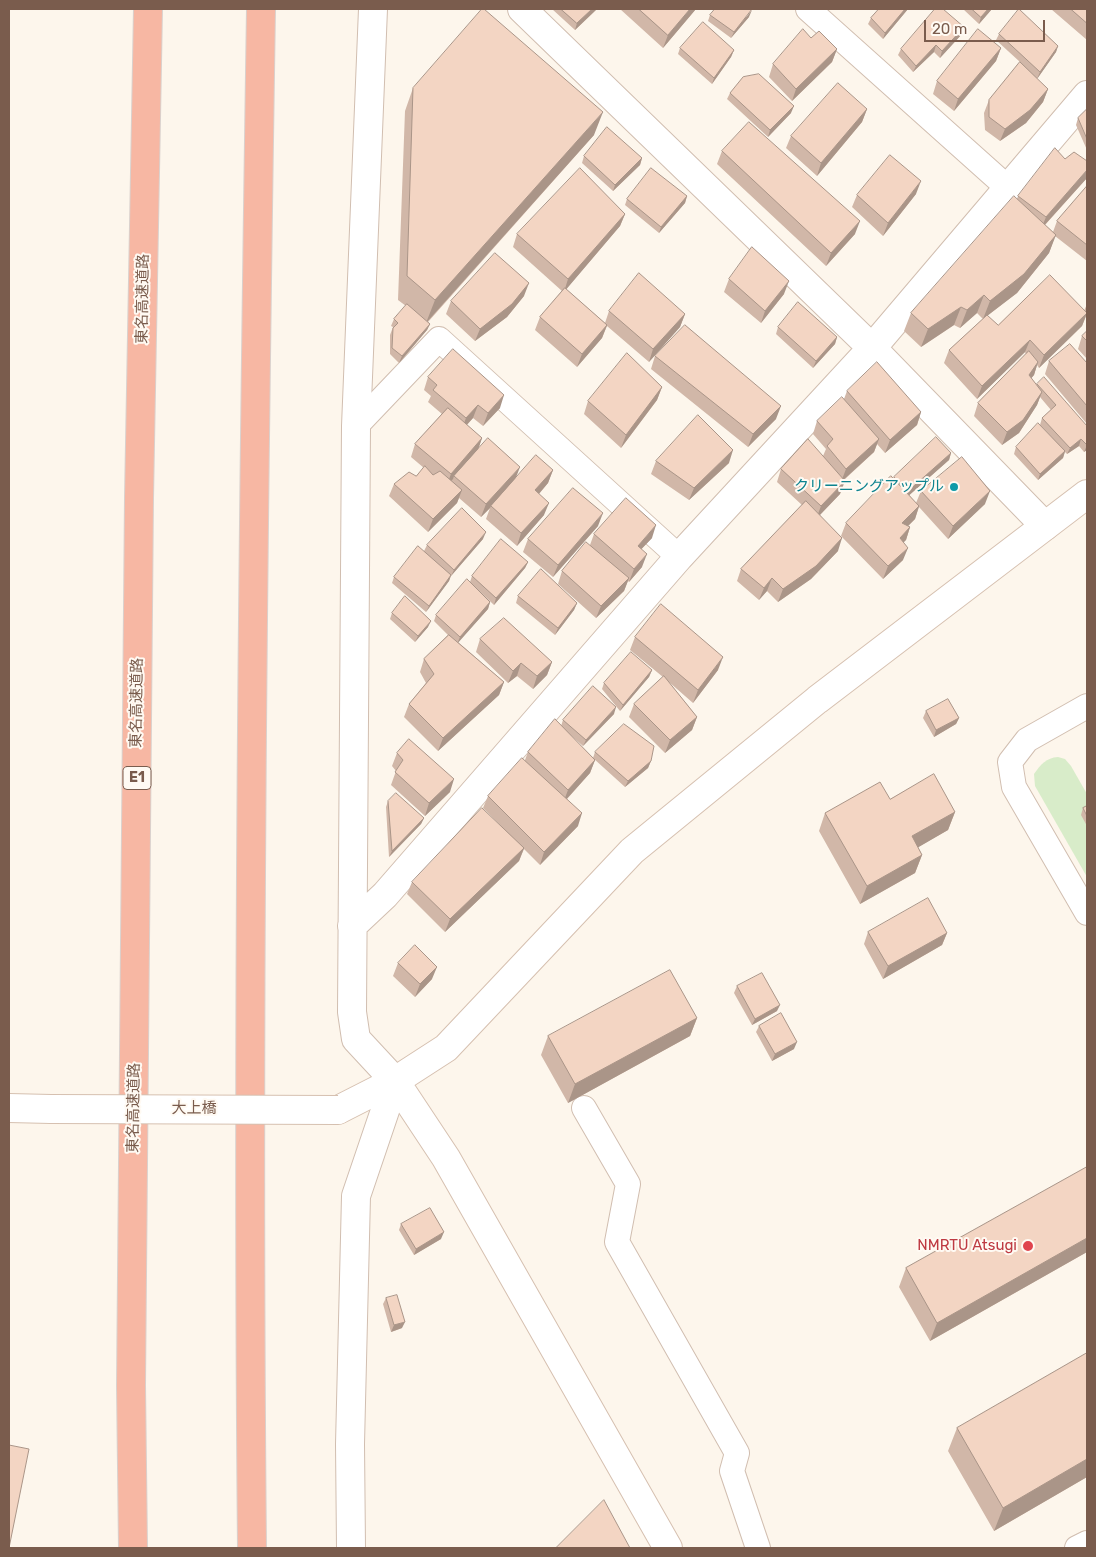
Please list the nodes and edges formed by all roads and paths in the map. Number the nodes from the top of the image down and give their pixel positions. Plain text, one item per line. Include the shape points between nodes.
1 (148, 9) edge
2 (261, 9) edge
3 (373, 9) edge
4 (522, 9) edge
5 (808, 9) edge
6 (1087, 95) edge
7 (1008, 188) junction
8 (872, 348) junction
9 (356, 426) junction
10 (1087, 494) edge
11 (1045, 526) junction
12 (679, 557) junction
13 (1087, 706) edge
14 (1087, 913) edge
15 (352, 926) junction
16 (395, 1082) junction
17 (9, 1108) edge
18 (584, 1108) edge
19 (1087, 1543) edge
20 (133, 1548) edge
21 (252, 1548) edge
22 (351, 1548) edge
23 (668, 1548) edge
24 (758, 1548) edge
25 (1077, 1548) edge

1 - 20 highway, 東名高速道路 / E1 via 139,508 131,1385
2 - 21 highway via 253,503
3 - 9 street
4 - 8 street
5 - 7 lane
6 - 7 street
7 - 8 street
8 - 11 street
8 - 12 street
9 - 12 lane via 439,339
9 - 15 street
10 - 11 street
11 - 16 street via 817,700 632,851 446,1048
12 - 15 street via 385,894
13 - 14 lane via 1027,740 1010,762 1014,787
15 - 16 street via 352,1012 356,1038
16 - 17 street, 大上橋, bridge via 338,1110
16 - 22 street via 356,1196
16 - 23 street via 446,1158
18 - 24 lane via 628,1184 617,1242 737,1453 732,1471
19 - 25 lane

